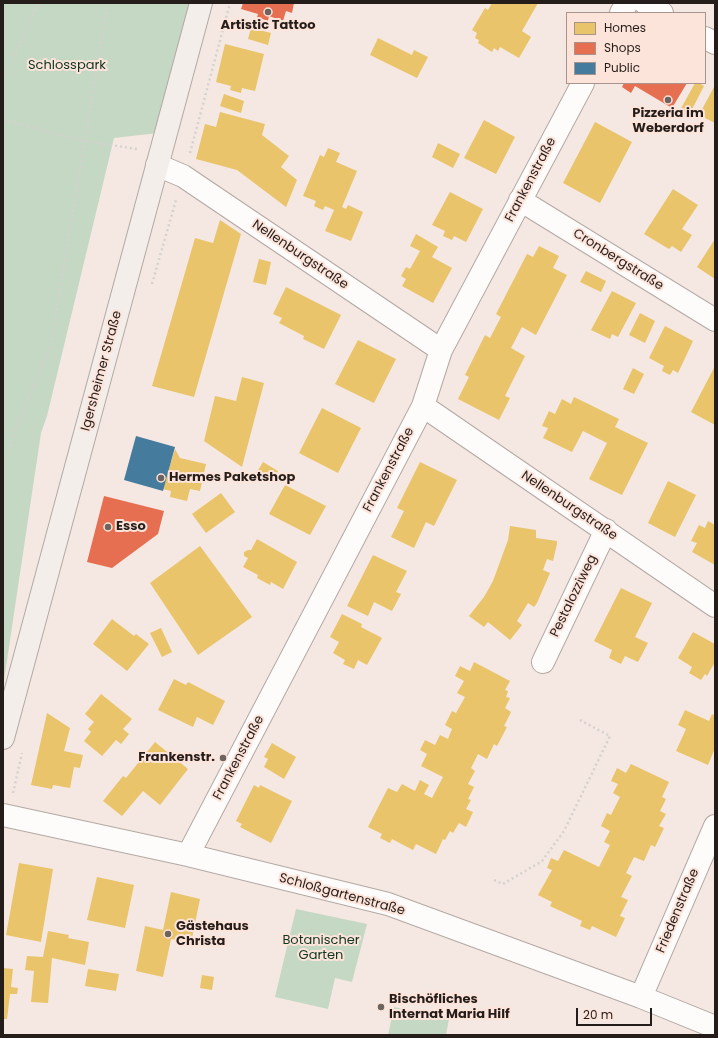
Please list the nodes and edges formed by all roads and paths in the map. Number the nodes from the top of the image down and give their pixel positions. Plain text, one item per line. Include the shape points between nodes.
1 (108, 3) edge
2 (201, 3) edge
3 (627, 3) edge
4 (645, 3) edge
5 (38, 4) edge
6 (622, 12) edge
7 (660, 12) edge
8 (706, 38) edge
9 (715, 43) edge
10 (3, 79) edge
11 (582, 84) edge
12 (3, 120) edge
13 (85, 141) junction
14 (157, 165) junction
15 (520, 200) junction
16 (715, 320) edge
17 (441, 350) junction
18 (423, 406) junction
19 (3, 460) edge
20 (606, 530) junction
21 (715, 606) edge
22 (543, 662) dead end
23 (578, 719) dead end
24 (3, 738) edge
25 (3, 816) edge
26 (715, 826) edge
27 (188, 855) junction
28 (494, 880) dead end
29 (641, 997) junction
30 (715, 1027) edge

1 - 13 path
2 - 14 street, Igersheimer Straße
3 - 6 street
4 - 7 street
5 - 10 path
8 - 9 street
11 - 15 street, Frankenstraße
12 - 13 path
13 - 19 path via 51,344
14 - 17 street, Nellenburgstraße via 183,176
14 - 24 street, Igersheimer Straße
15 - 16 street, Cronbergstraße
15 - 17 street, Frankenstraße
17 - 18 street, Frankenstraße
18 - 20 street, Nellenburgstraße
18 - 27 street, Frankenstraße
20 - 21 street, Nellenburgstraße
20 - 22 street, Pestalozziweg
23 - 28 path via 610,736 564,831 542,861 503,884
25 - 27 street, Schloßgartenstraße
26 - 29 street, Friedenstraße
27 - 29 street, Schloßgartenstraße via 388,904
29 - 30 street, Schloßgartenstraße

